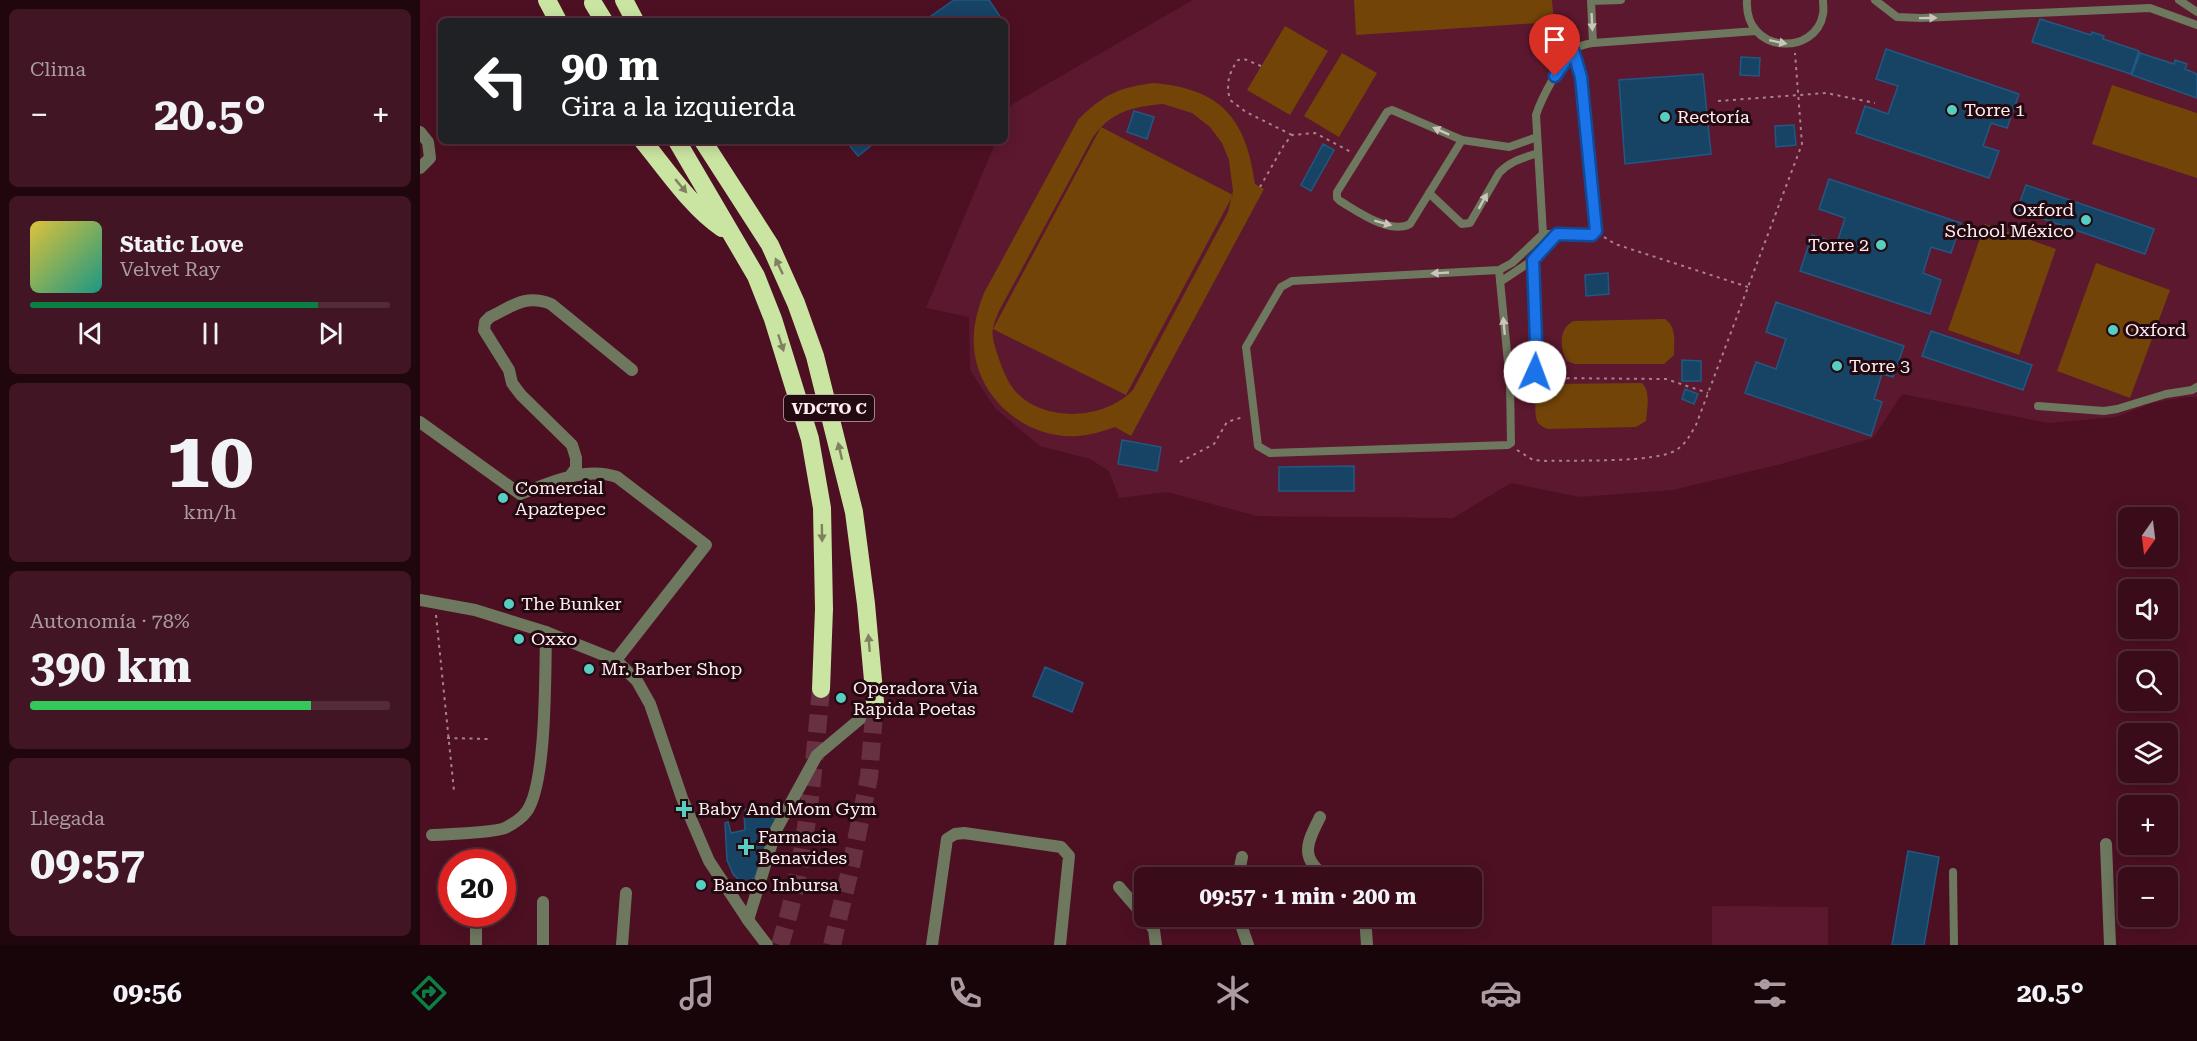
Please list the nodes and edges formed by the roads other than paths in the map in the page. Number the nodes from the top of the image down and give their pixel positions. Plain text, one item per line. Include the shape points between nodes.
1 (547, 0) edge
2 (624, 0) edge
3 (1591, 0) edge
4 (1621, 0) edge
5 (1823, 0) edge
6 (1875, 0) edge
7 (2179, 0) edge
8 (1746, 1) edge
9 (593, 3) dead end
10 (2152, 4) edge
11 (2197, 12) edge
12 (556, 18) edge
13 (602, 18) edge
14 (633, 18) edge
15 (2197, 25) edge
16 (1756, 31) junction
17 (1593, 43) junction
18 (1573, 50) junction
19 (420, 132) edge
20 (1537, 136) junction
21 (1462, 140) junction
22 (646, 144) edge
23 (679, 144) edge
24 (705, 144) edge
25 (1538, 153) junction
26 (420, 168) edge
27 (1429, 194) junction
28 (732, 232) junction
29 (1543, 234) junction
30 (1557, 234) junction
31 (1533, 260) junction
32 (1499, 270) junction
33 (1500, 282) junction
34 (632, 370) dead end
35 (1510, 383) junction
36 (2197, 387) edge
37 (2038, 406) dead end
38 (420, 422) edge
39 (571, 475) junction
40 (420, 600) edge
41 (546, 632) junction
42 (616, 660) junction
43 (821, 689) tunnel mouth
44 (875, 702) tunnel mouth
45 (860, 719) dead end
46 (1320, 817) dead end
47 (432, 835) dead end
48 (2106, 844) dead end
49 (1242, 857) dead end
50 (1240, 867) edge
51 (1316, 867) edge
52 (1953, 872) dead end
53 (1119, 887) dead end
54 (626, 893) dead end
55 (543, 902) dead end
56 (1134, 904) edge
57 (748, 920) junction
58 (476, 927) edge
59 (1152, 927) edge
60 (1242, 927) edge
61 (1366, 927) edge
62 (476, 945) edge
63 (543, 945) edge
64 (622, 945) edge
65 (767, 945) edge
66 (932, 945) edge
67 (1060, 945) edge
68 (1156, 945) edge
69 (1248, 945) edge
70 (1367, 945) edge
71 (1954, 945) edge
72 (2110, 945) edge

1 - 12 highway
2 - 14 highway
3 - 4 lane
3 -> 17 lane
16 -> 5 lane via 1773,43 1794,44 1813,34 1823,16
6 -> 10 lane via 1897,16 1921,18
7 - 11 lane
8 - 16 lane via 1748,17
9 - 13 highway
10 - 15 lane
16 - 17 lane
17 - 18 lane
18 - 20 lane via 1540,102
18 - 30 lane via 1581,77 1596,231 1592,235
19 - 26 street via 428,142 429,158
20 - 21 lane via 1509,147
20 - 25 lane
21 - 27 lane
21 -> 27 lane via 1392,110 1387,112 1337,192 1337,198 1371,220 1405,227
22 -> 28 highway via 714,222
23 - 28 highway, VDCTO C
44 -> 24 highway, VDCTO C via 854,512 815,356 770,245
27 -> 25 lane via 1462,224 1470,224 1504,167
25 - 29 lane
28 -> 43 highway, VDCTO C via 773,319 810,439 822,508
29 - 30 lane
29 - 32 lane
30 - 31 lane
31 - 33 lane
31 - 35 lane via 1537,368
32 - 33 lane
32 -> 35 lane via 1292,281 1281,287 1246,347 1258,446 1270,453 1508,445 1512,439
35 -> 33 lane
34 - 39 street via 541,300 529,298 485,322 484,330 521,396 572,445 576,468
36 - 37 lane via 2110,410
38 - 39 street via 520,494
39 - 42 street via 604,473 617,477 706,545
40 - 41 street via 475,610
41 - 42 street
41 - 47 street via 542,749 528,810 502,829
42 - 57 street via 637,681 650,704 682,798 709,861
45 - 57 street via 817,755 776,830
46 - 51 street via 1307,842 1309,858
48 - 72 street
49 - 50 street
52 - 71 lane
53 - 56 street
54 - 64 street
55 - 63 street
57 - 65 street
58 - 62 street
59 - 68 street
60 - 69 street
61 - 70 street
66 - 67 street via 947,839 964,833 1061,847 1066,851 1070,856

